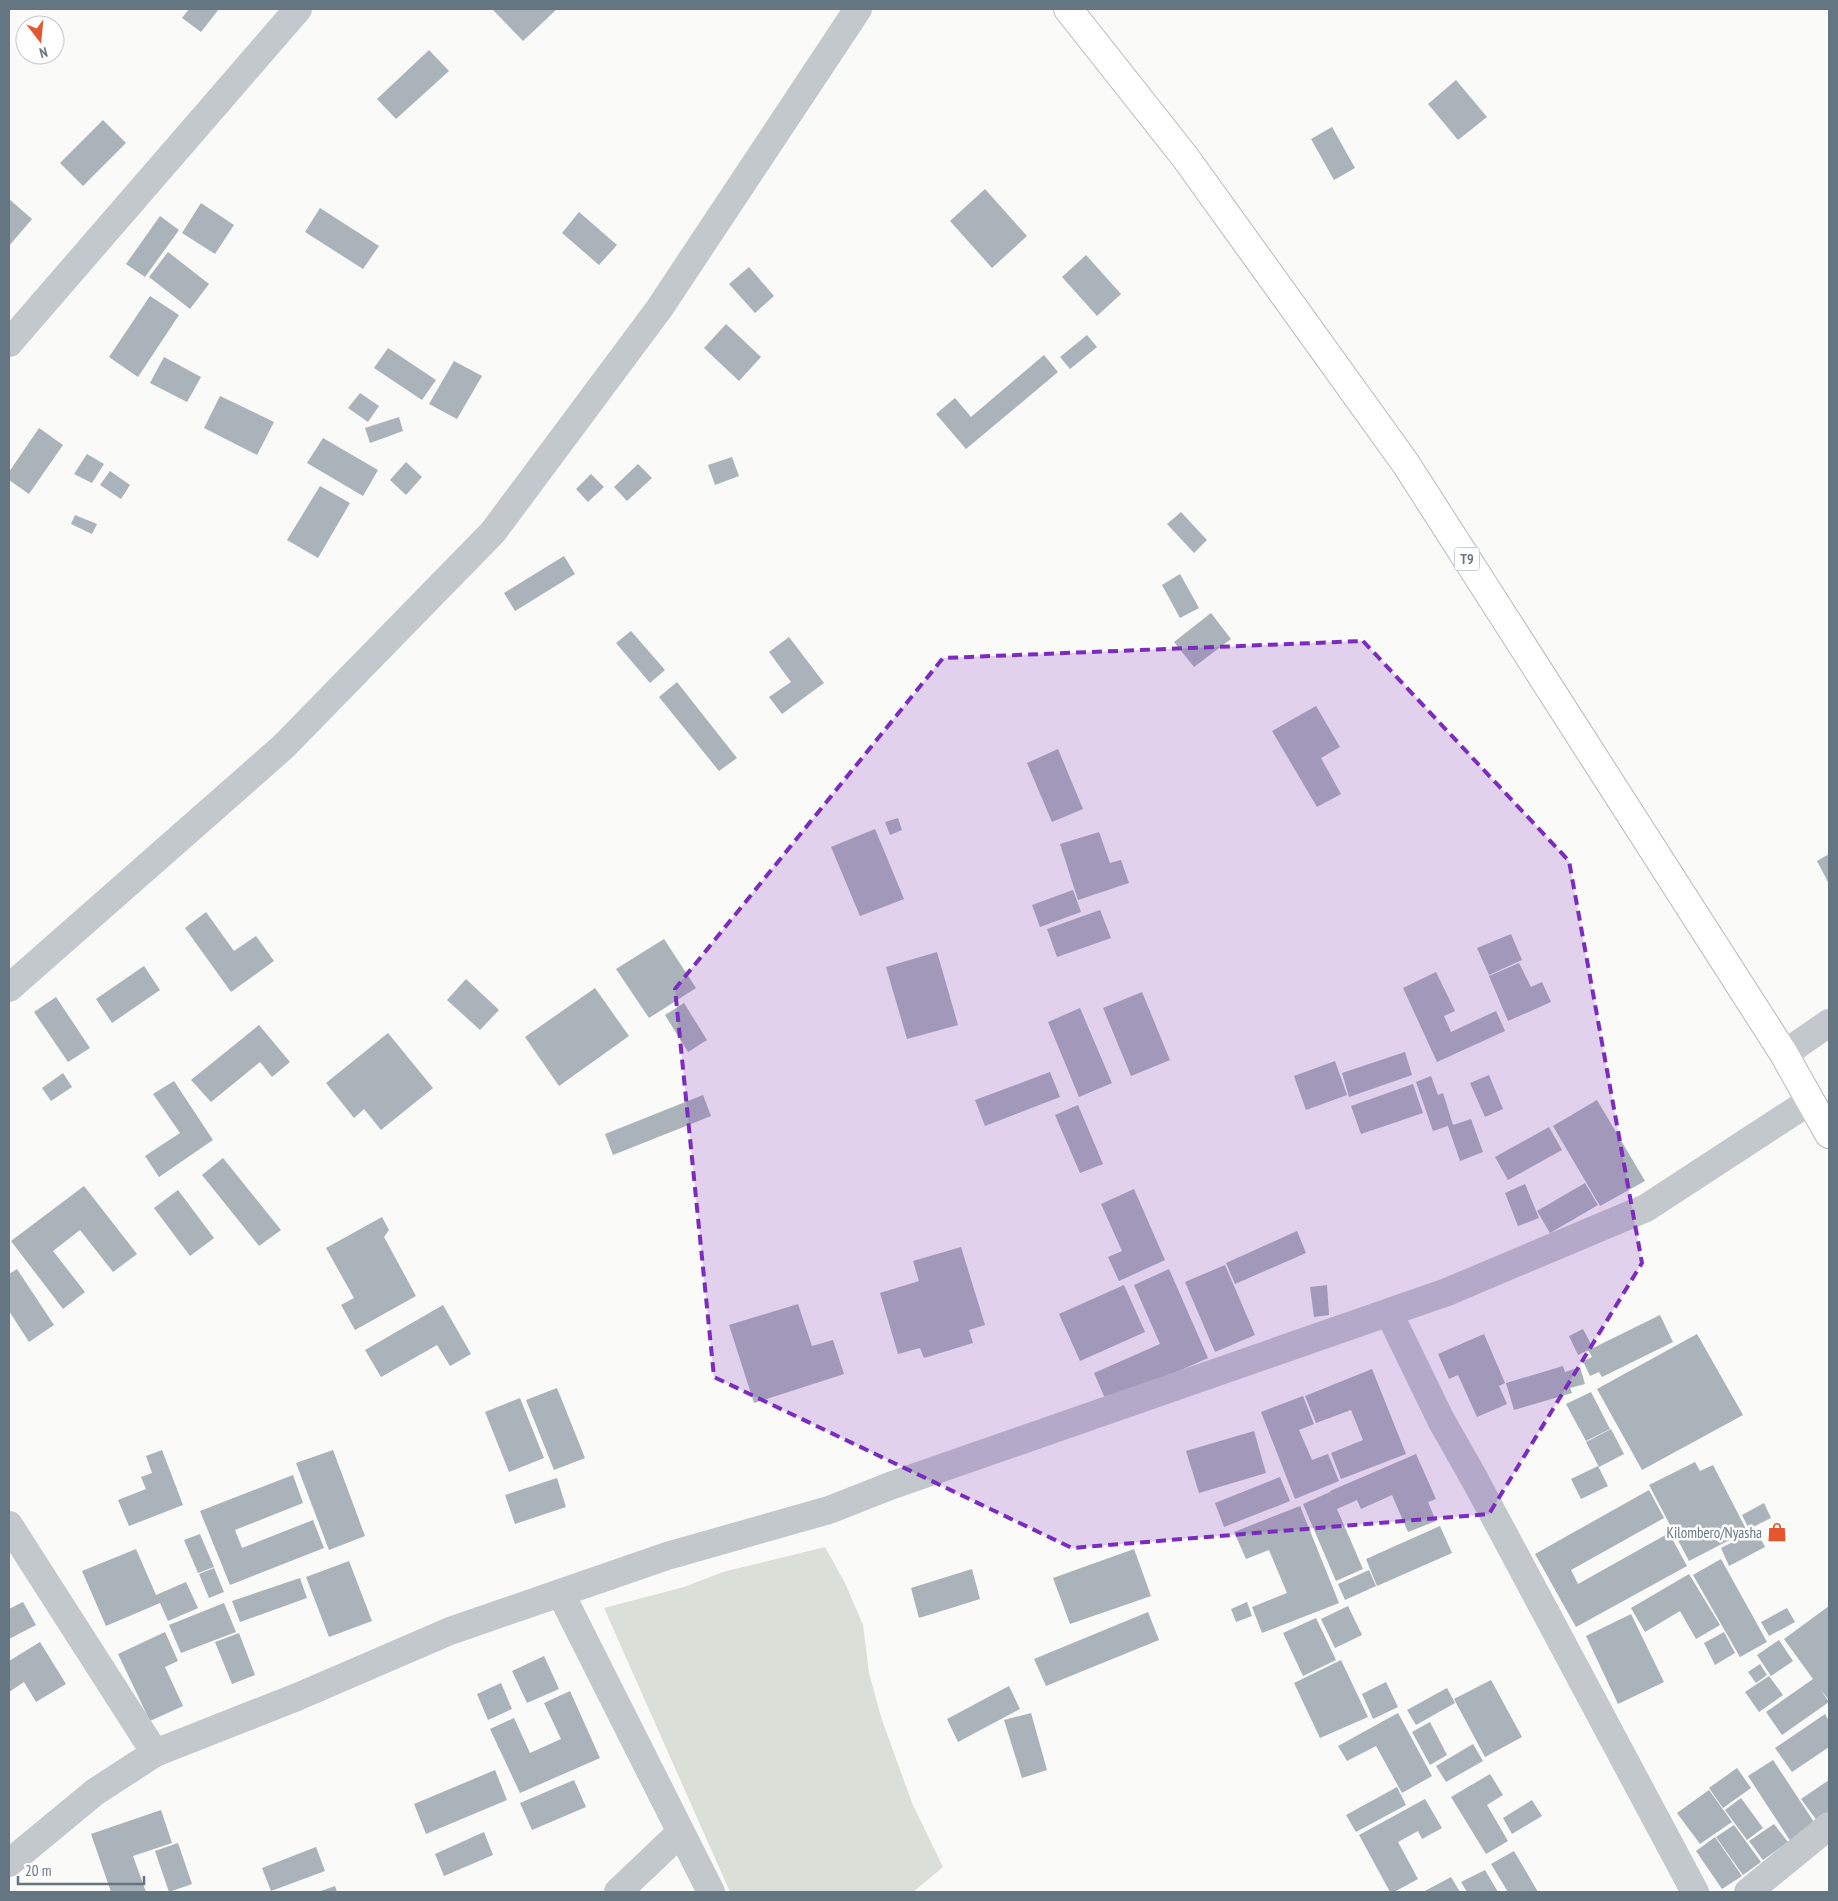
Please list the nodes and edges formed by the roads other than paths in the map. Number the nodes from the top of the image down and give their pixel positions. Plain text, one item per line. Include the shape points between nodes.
1 (298, 9) edge
2 (858, 9) edge
3 (1068, 9) edge
4 (9, 343) edge
5 (9, 988) edge
6 (1829, 1023) edge
7 (1784, 1054) junction
8 (1810, 1101) junction
9 (1829, 1134) edge
10 (1389, 1313) junction
11 (9, 1526) edge
12 (561, 1594) junction
13 (155, 1753) junction
14 (1829, 1826) edge
15 (680, 1833) junction
16 (9, 1864) edge
17 (618, 1892) edge
18 (711, 1892) edge
19 (1695, 1892) edge
20 (1748, 1892) edge

1 - 4 street
2 - 5 street via 659,309 493,532 282,746
3 - 7 highway, T9 via 1185,158 1406,464
6 - 7 street
7 - 8 highway, T9
8 - 9 highway, T9
8 - 10 street via 1646,1208
10 - 12 street via 829,1510 667,1556
10 - 19 street via 1441,1420
11 - 13 street
12 - 13 street via 450,1631 297,1697
12 - 15 street
13 - 16 street via 95,1792
14 - 20 street
15 - 17 street
15 - 18 street

